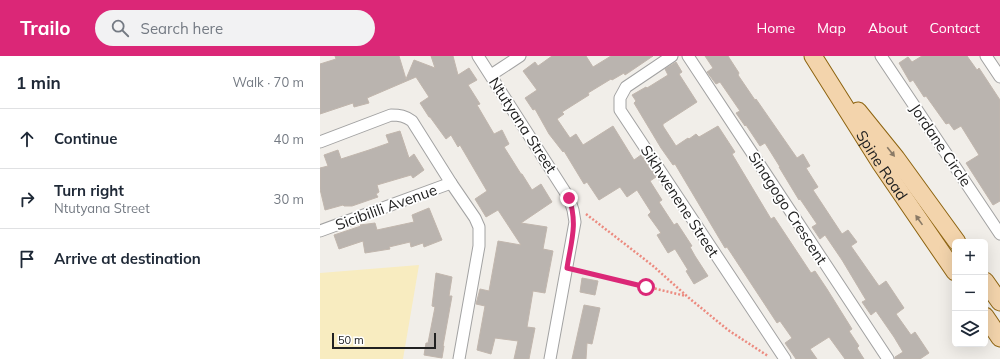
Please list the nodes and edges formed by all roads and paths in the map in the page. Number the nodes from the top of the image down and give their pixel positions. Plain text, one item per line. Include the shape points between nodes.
1 (478, 56) edge
2 (520, 56) edge
3 (672, 56) edge
4 (688, 56) edge
5 (814, 56) edge
6 (881, 56) edge
7 (986, 56) edge
8 (491, 75) junction
9 (1000, 77) edge
10 (320, 142) edge
11 (451, 183) junction
12 (573, 210) junction
13 (320, 231) edge
14 (1000, 234) edge
15 (955, 239) edge
16 (567, 268) junction
17 (952, 268) edge
18 (988, 285) edge
19 (686, 296) junction
20 (1000, 302) edge
21 (988, 320) edge
22 (1000, 338) edge
23 (459, 359) edge
24 (550, 359) edge
25 (784, 359) edge
26 (888, 359) edge

1 - 8 street, Ntutyana Street
2 - 8 street
3 - 25 street, Sikhwenene Street via 626,88 620,98 620,110
4 - 26 street, Sinagogo Crescent
5 -> 15 main road, Spine Road via 896,158
17 -> 5 main road, Spine Road via 881,164
6 - 14 street, Jordane Circle
7 - 9 street
8 - 12 street, Ntutyana Street via 569,198
10 - 11 street via 391,115 401,115 412,122
11 - 13 street, Sicibilili Avenue
11 - 23 street via 475,218 480,237
12 - 16 street, Ntutyana Street via 575,222
12 - 19 path via 586,214 652,265
16 - 19 path
16 - 24 street, Ntutyana Street
18 - 20 main road
19 - 25 path via 728,330 768,357
21 - 22 main road

